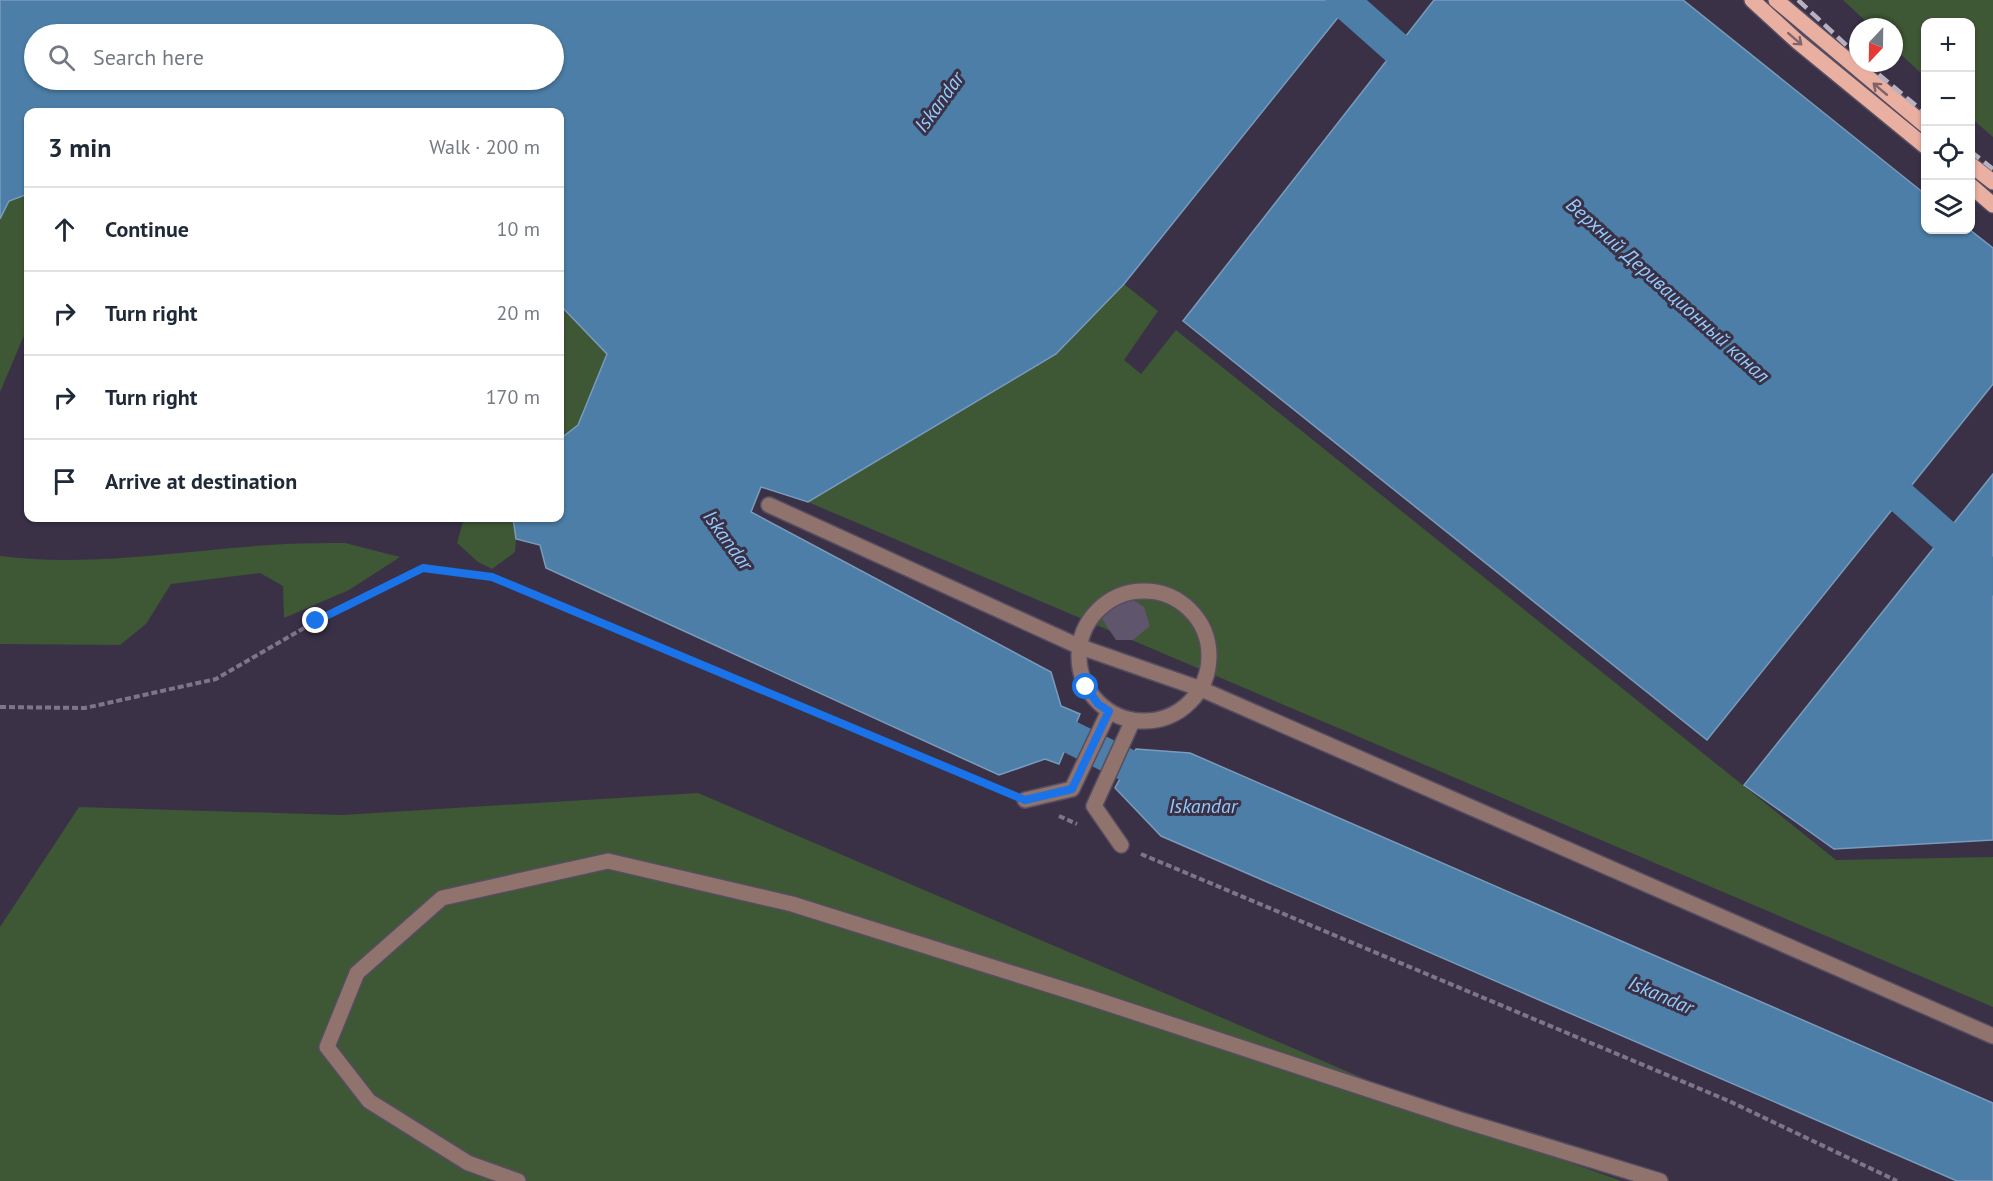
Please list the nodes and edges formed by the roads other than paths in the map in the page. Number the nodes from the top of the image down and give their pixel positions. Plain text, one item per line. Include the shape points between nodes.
1 (1752, 0) edge
2 (1776, 0) edge
3 (1921, 122) edge
4 (1921, 143) edge
5 (1975, 167) edge
6 (1993, 182) edge
7 (1975, 188) edge
8 (1993, 204) edge
9 (769, 505) dead end
10 (1078, 646) junction
11 (1201, 689) junction
12 (1109, 711) junction
13 (1133, 720) junction
14 (1025, 800) road end
15 (1121, 845) road end
16 (1993, 1036) edge
17 (518, 1181) edge
18 (1660, 1181) edge

1 -> 4 main road
3 -> 2 main road
5 - 6 main road
7 - 8 main road
9 - 10 street
10 - 11 street
10 - 11 street via 1088,621 1109,599 1128,592 1153,591 1174,598 1194,612 1209,649 1210,663
10 - 12 street via 1079,668 1086,687 1098,704
11 - 13 street via 1183,709 1169,717
11 - 16 street
12 - 13 street
12 - 14 street via 1072,789
13 - 15 street via 1094,806
17 - 18 street via 468,1163 369,1101 327,1047 357,973 442,898 608,861 803,908

